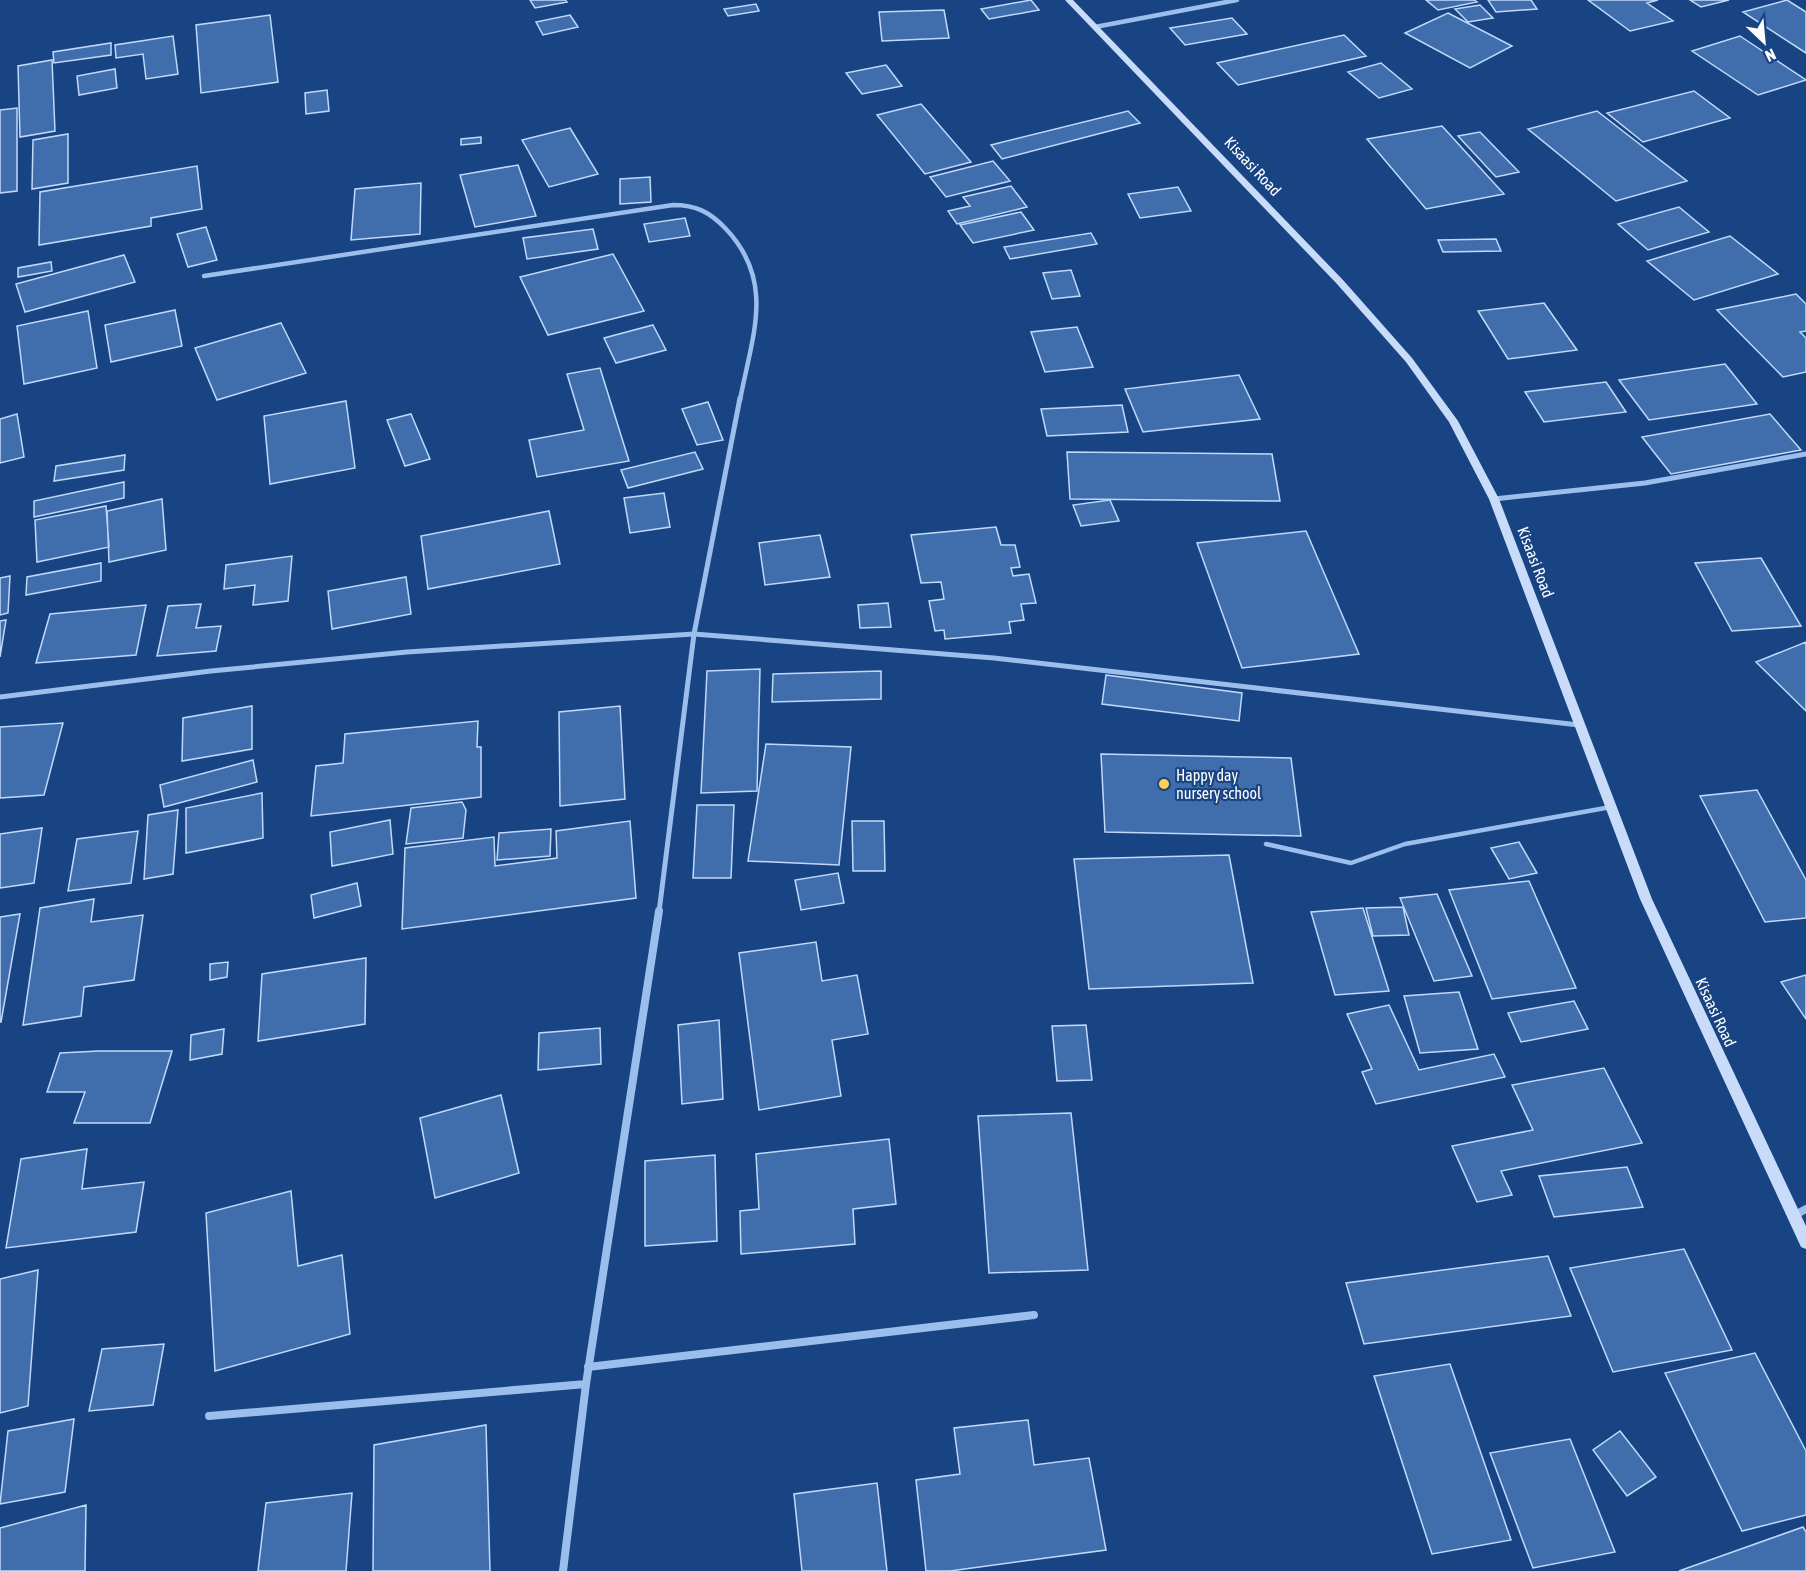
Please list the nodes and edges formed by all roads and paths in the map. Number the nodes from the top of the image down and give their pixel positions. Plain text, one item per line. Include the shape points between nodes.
1 (1069, 0) edge
2 (1237, 0) edge
3 (1095, 27) junction
4 (204, 276) dead end
5 (1806, 454) edge
6 (1494, 499) junction
7 (694, 634) junction
8 (0, 697) edge
9 (1579, 725) junction
10 (1611, 807) junction
11 (1266, 844) dead end
12 (1806, 1209) edge
13 (1792, 1216) junction
14 (1806, 1242) edge
15 (1034, 1315) dead end
16 (588, 1367) junction
17 (586, 1383) junction
18 (209, 1416) dead end
19 (562, 1571) edge

1 - 3 main road, Kisaasi Road
2 - 3 street
3 - 6 main road, Kisaasi Road via 1340,282 1409,360 1453,421
4 - 7 street via 673,205 704,210 743,252 756,279 758,296
5 - 6 street via 1645,483
6 - 9 main road, Kisaasi Road
7 - 8 street via 407,652
7 - 9 street via 994,658
7 - 16 street via 659,911
9 - 10 main road, Kisaasi Road
10 - 11 lane via 1405,844 1351,863
10 - 13 main road, Kisaasi Road via 1646,898
12 - 13 street
13 - 14 main road, Kisaasi Road
15 - 16 street
16 - 17 street
17 - 18 street
17 - 19 street

